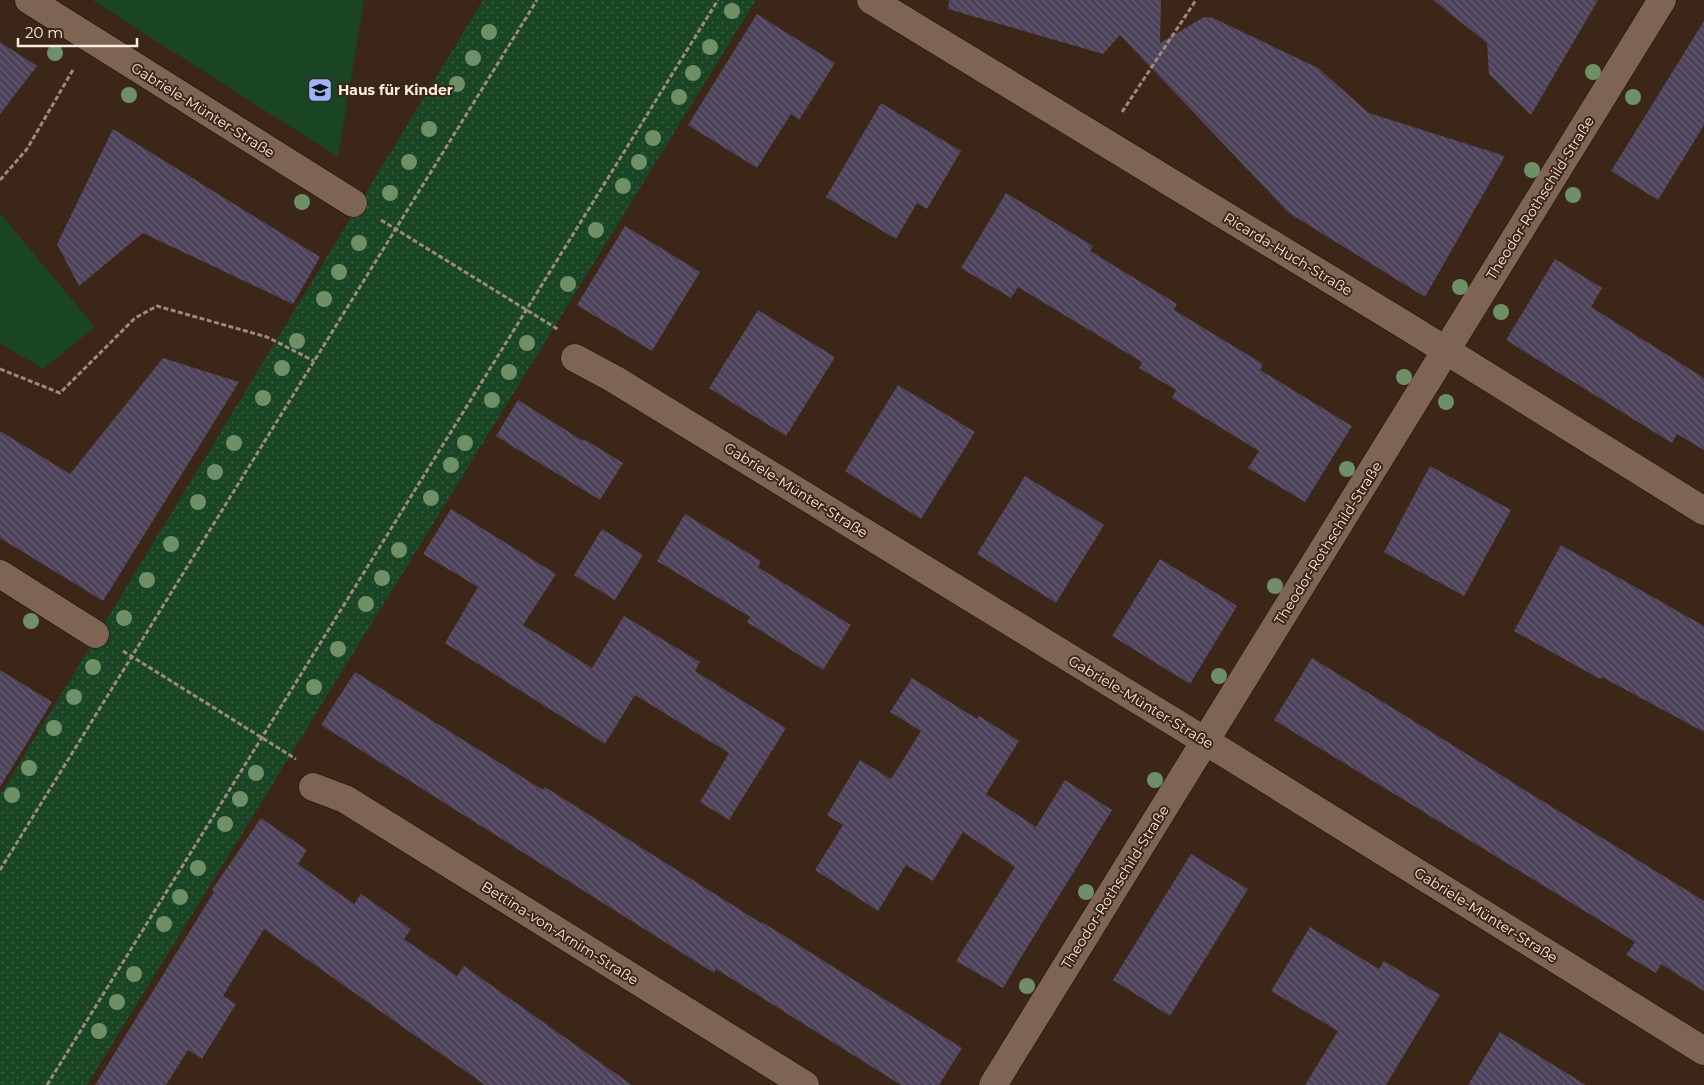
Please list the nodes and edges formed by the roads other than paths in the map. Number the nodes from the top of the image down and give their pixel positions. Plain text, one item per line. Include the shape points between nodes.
1 (29, 0) edge
2 (871, 0) edge
3 (1662, 0) edge
4 (353, 203) road end
5 (1446, 351) junction
6 (575, 358) road end
7 (1704, 511) edge
8 (0, 574) edge
9 (95, 634) road end
10 (1205, 741) junction
11 (313, 786) road end
12 (1704, 1051) edge
13 (805, 1085) edge
14 (993, 1085) edge

1 - 4 street, Gabriele-Münter-Straße
2 - 5 street, Ricarda-Huch-Straße
3 - 5 street, Theodor-Rothschild-Straße
5 - 7 street, Ricarda-Huch-Straße
5 - 10 street, Theodor-Rothschild-Straße
6 - 10 street, Gabriele-Münter-Straße
8 - 9 street
10 - 12 street, Gabriele-Münter-Straße
10 - 14 street, Theodor-Rothschild-Straße
11 - 13 street, Bettina-von-Arnim-Straße via 345,799

